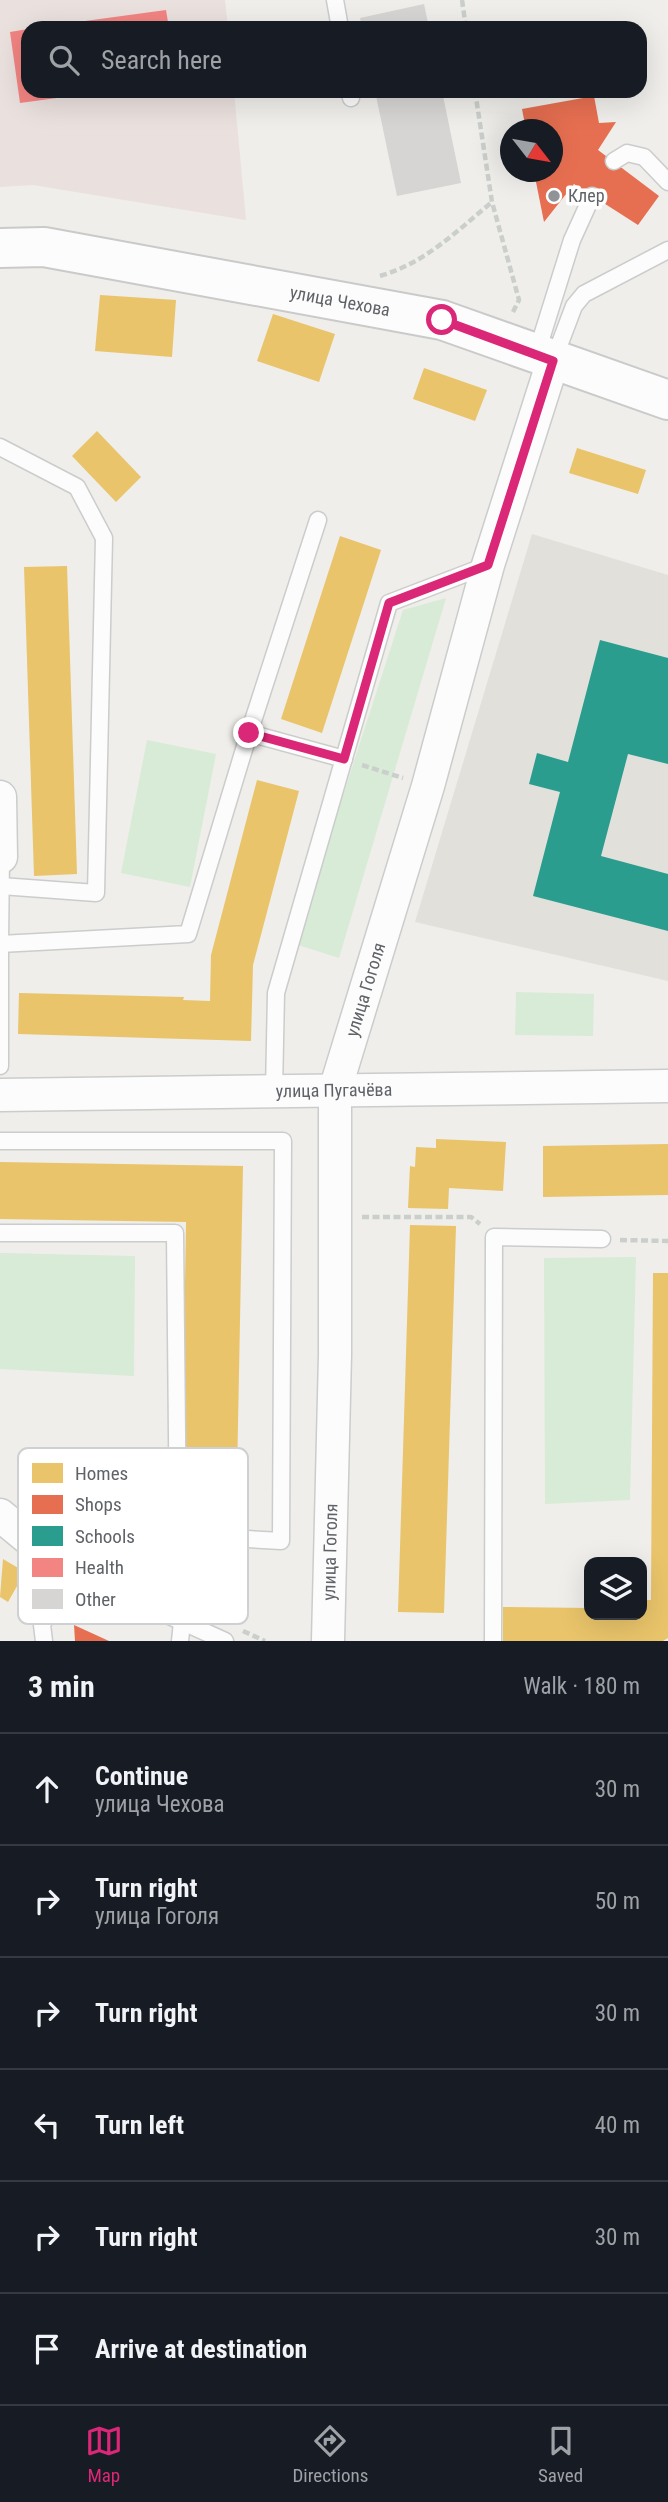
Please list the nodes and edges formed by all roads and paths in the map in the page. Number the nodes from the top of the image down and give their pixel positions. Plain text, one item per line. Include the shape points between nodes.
1 (335, 0) edge
2 (462, 0) edge
3 (339, 21) edge
4 (465, 21) edge
5 (476, 98) edge
6 (614, 161) dead end
7 (668, 182) edge
8 (592, 196) dead end
9 (492, 202) junction
10 (0, 248) edge
11 (668, 250) edge
12 (367, 279) dead end
13 (509, 323) dead end
14 (544, 358) junction
15 (668, 400) edge
16 (0, 447) edge
17 (318, 520) dead end
18 (488, 565) junction
19 (249, 733) junction
20 (344, 759) junction
21 (428, 786) junction
22 (0, 797) edge
23 (1, 872) edge
24 (0, 944) edge
25 (0, 1066) edge
26 (668, 1086) edge
27 (335, 1090) junction
28 (274, 1091) junction
29 (0, 1095) edge
30 (0, 1140) edge
31 (354, 1216) dead end
32 (0, 1233) edge
33 (494, 1237) junction
34 (602, 1239) joint
35 (668, 1241) edge
36 (177, 1448) edge
37 (0, 1516) edge
38 (18, 1530) edge
39 (248, 1539) edge
40 (187, 1624) edge
41 (225, 1641) edge
42 (328, 1641) edge
43 (493, 1641) edge

1 - 3 lane
2 - 4 path
5 - 9 path
6 - 7 lane via 627,153 644,158
8 - 14 lane via 572,240
9 - 12 path via 417,261
9 - 13 path via 519,300
10 - 14 street, улица Чехова via 44,247 442,320
11 - 14 lane via 584,294
14 - 15 street, улица Чехова
14 - 18 street, улица Гоголя
16 - 23 lane via 77,487 104,538 96,893
17 - 19 lane
18 - 20 lane via 389,603
18 - 21 street, улица Гоголя
19 - 20 lane
19 - 24 lane via 188,934
20 - 21 path
20 - 28 lane via 276,993
21 - 27 street, улица Гоголя
22 - 23 street
23 - 24 lane
24 - 25 lane
26 - 27 street, улица Пугачёва
27 - 28 street, улица Пугачёва
27 - 42 street, улица Гоголя
28 - 29 street, улица Пугачёва
30 - 39 lane via 283,1142 281,1541
31 - 33 path via 471,1217
32 - 36 lane via 175,1233
33 - 34 lane
33 - 43 lane
34 - 35 path
37 - 38 street
40 - 41 lane

